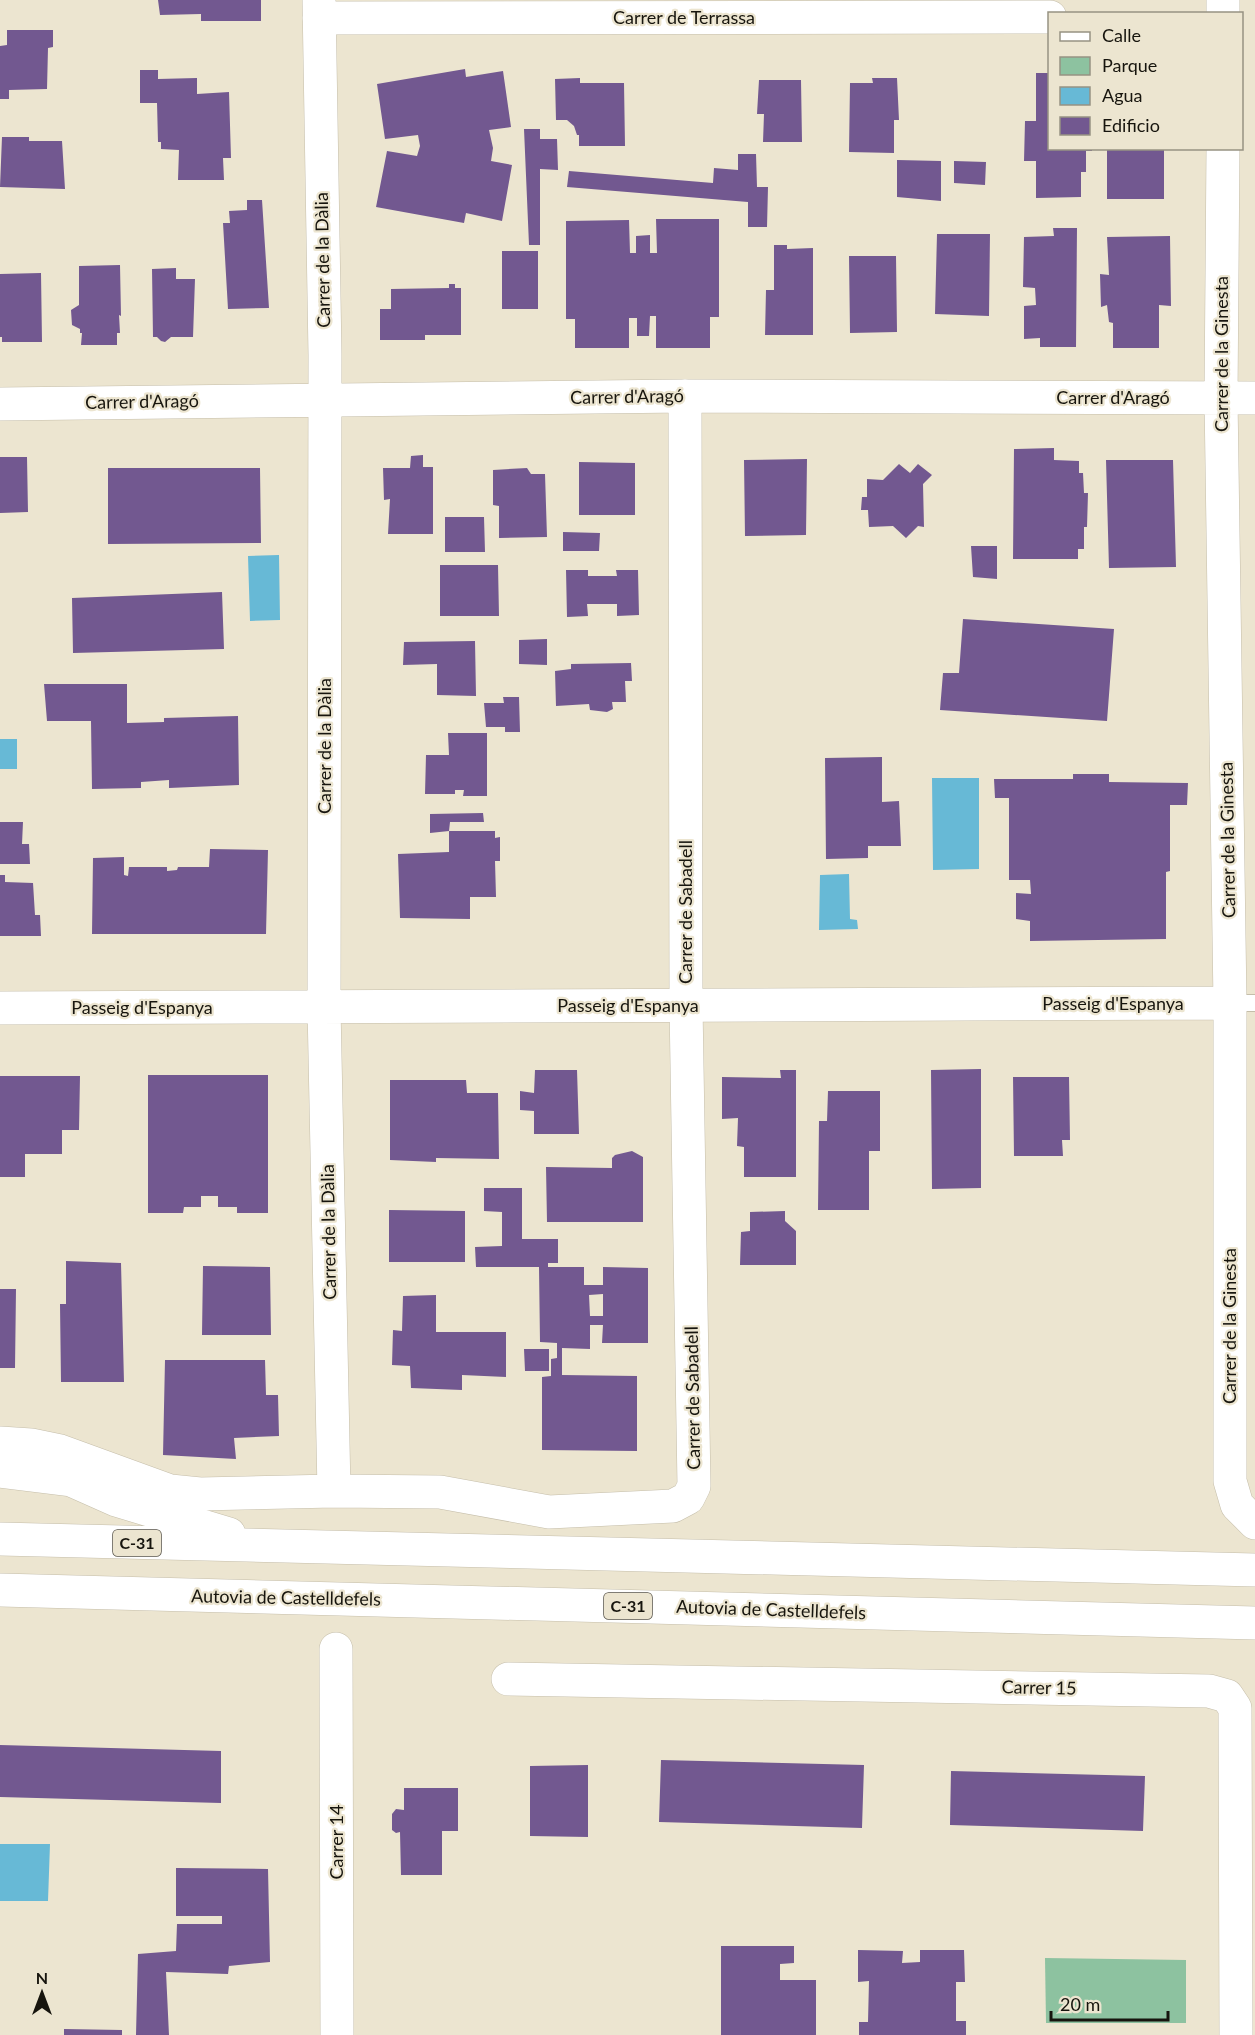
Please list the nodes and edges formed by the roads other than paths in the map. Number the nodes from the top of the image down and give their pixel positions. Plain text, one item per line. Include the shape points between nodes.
1 (319, 9) edge
2 (769, 9) edge
3 (1048, 17) edge
4 (1223, 150) edge
5 (685, 396) junction
6 (1221, 398) junction
7 (1255, 398) edge
8 (325, 400) junction
9 (0, 404) edge
10 (1242, 1003) edge
11 (686, 1005) junction
12 (324, 1007) junction
13 (0, 1008) edge
14 (0, 1443) edge
15 (0, 1471) edge
16 (334, 1491) junction
17 (1255, 1523) edge
18 (0, 1539) edge
19 (274, 1547) junction
20 (1255, 1570) edge
21 (0, 1590) edge
22 (1255, 1623) edge
23 (336, 1649) dead end
24 (508, 1679) dead end
25 (337, 2035) edge
26 (1236, 2035) edge

1 - 2 main road, Carrer de Terrassa
1 - 8 main road, Carrer de la Dàlia
2 - 3 main road, Carrer de Terrassa
4 - 6 main road, Carrer de la Ginesta
5 - 6 main road, Carrer d'Aragó
5 - 8 main road, Carrer d'Aragó
5 - 11 main road, Carrer de Sabadell
6 - 7 main road, Carrer d'Aragó
6 - 10 main road, Carrer de la Ginesta
8 - 9 main road, Carrer d'Aragó
8 - 12 main road, Carrer de la Dàlia
10 - 11 main road, Passeig d'Espanya
10 - 17 main road, Carrer de la Ginesta via 1230,1481 1237,1505
11 - 12 main road, Passeig d'Espanya
11 - 16 main road, Carrer de Sabadell via 694,1486 688,1498 673,1506 549,1512 440,1492
12 - 13 main road, Passeig d'Espanya
12 - 16 main road, Carrer de la Dàlia
14 - 16 main road via 60,1451 170,1491
15 - 19 main road via 71,1480 116,1500
18 - 19 main road, C-31
19 - 20 main road, C-31
21 - 22 main road, Autovia de Castelldefels / C-31
23 - 25 main road, Carrer 14
24 - 26 main road, Carrer 15 via 1209,1691 1227,1696 1235,1708

